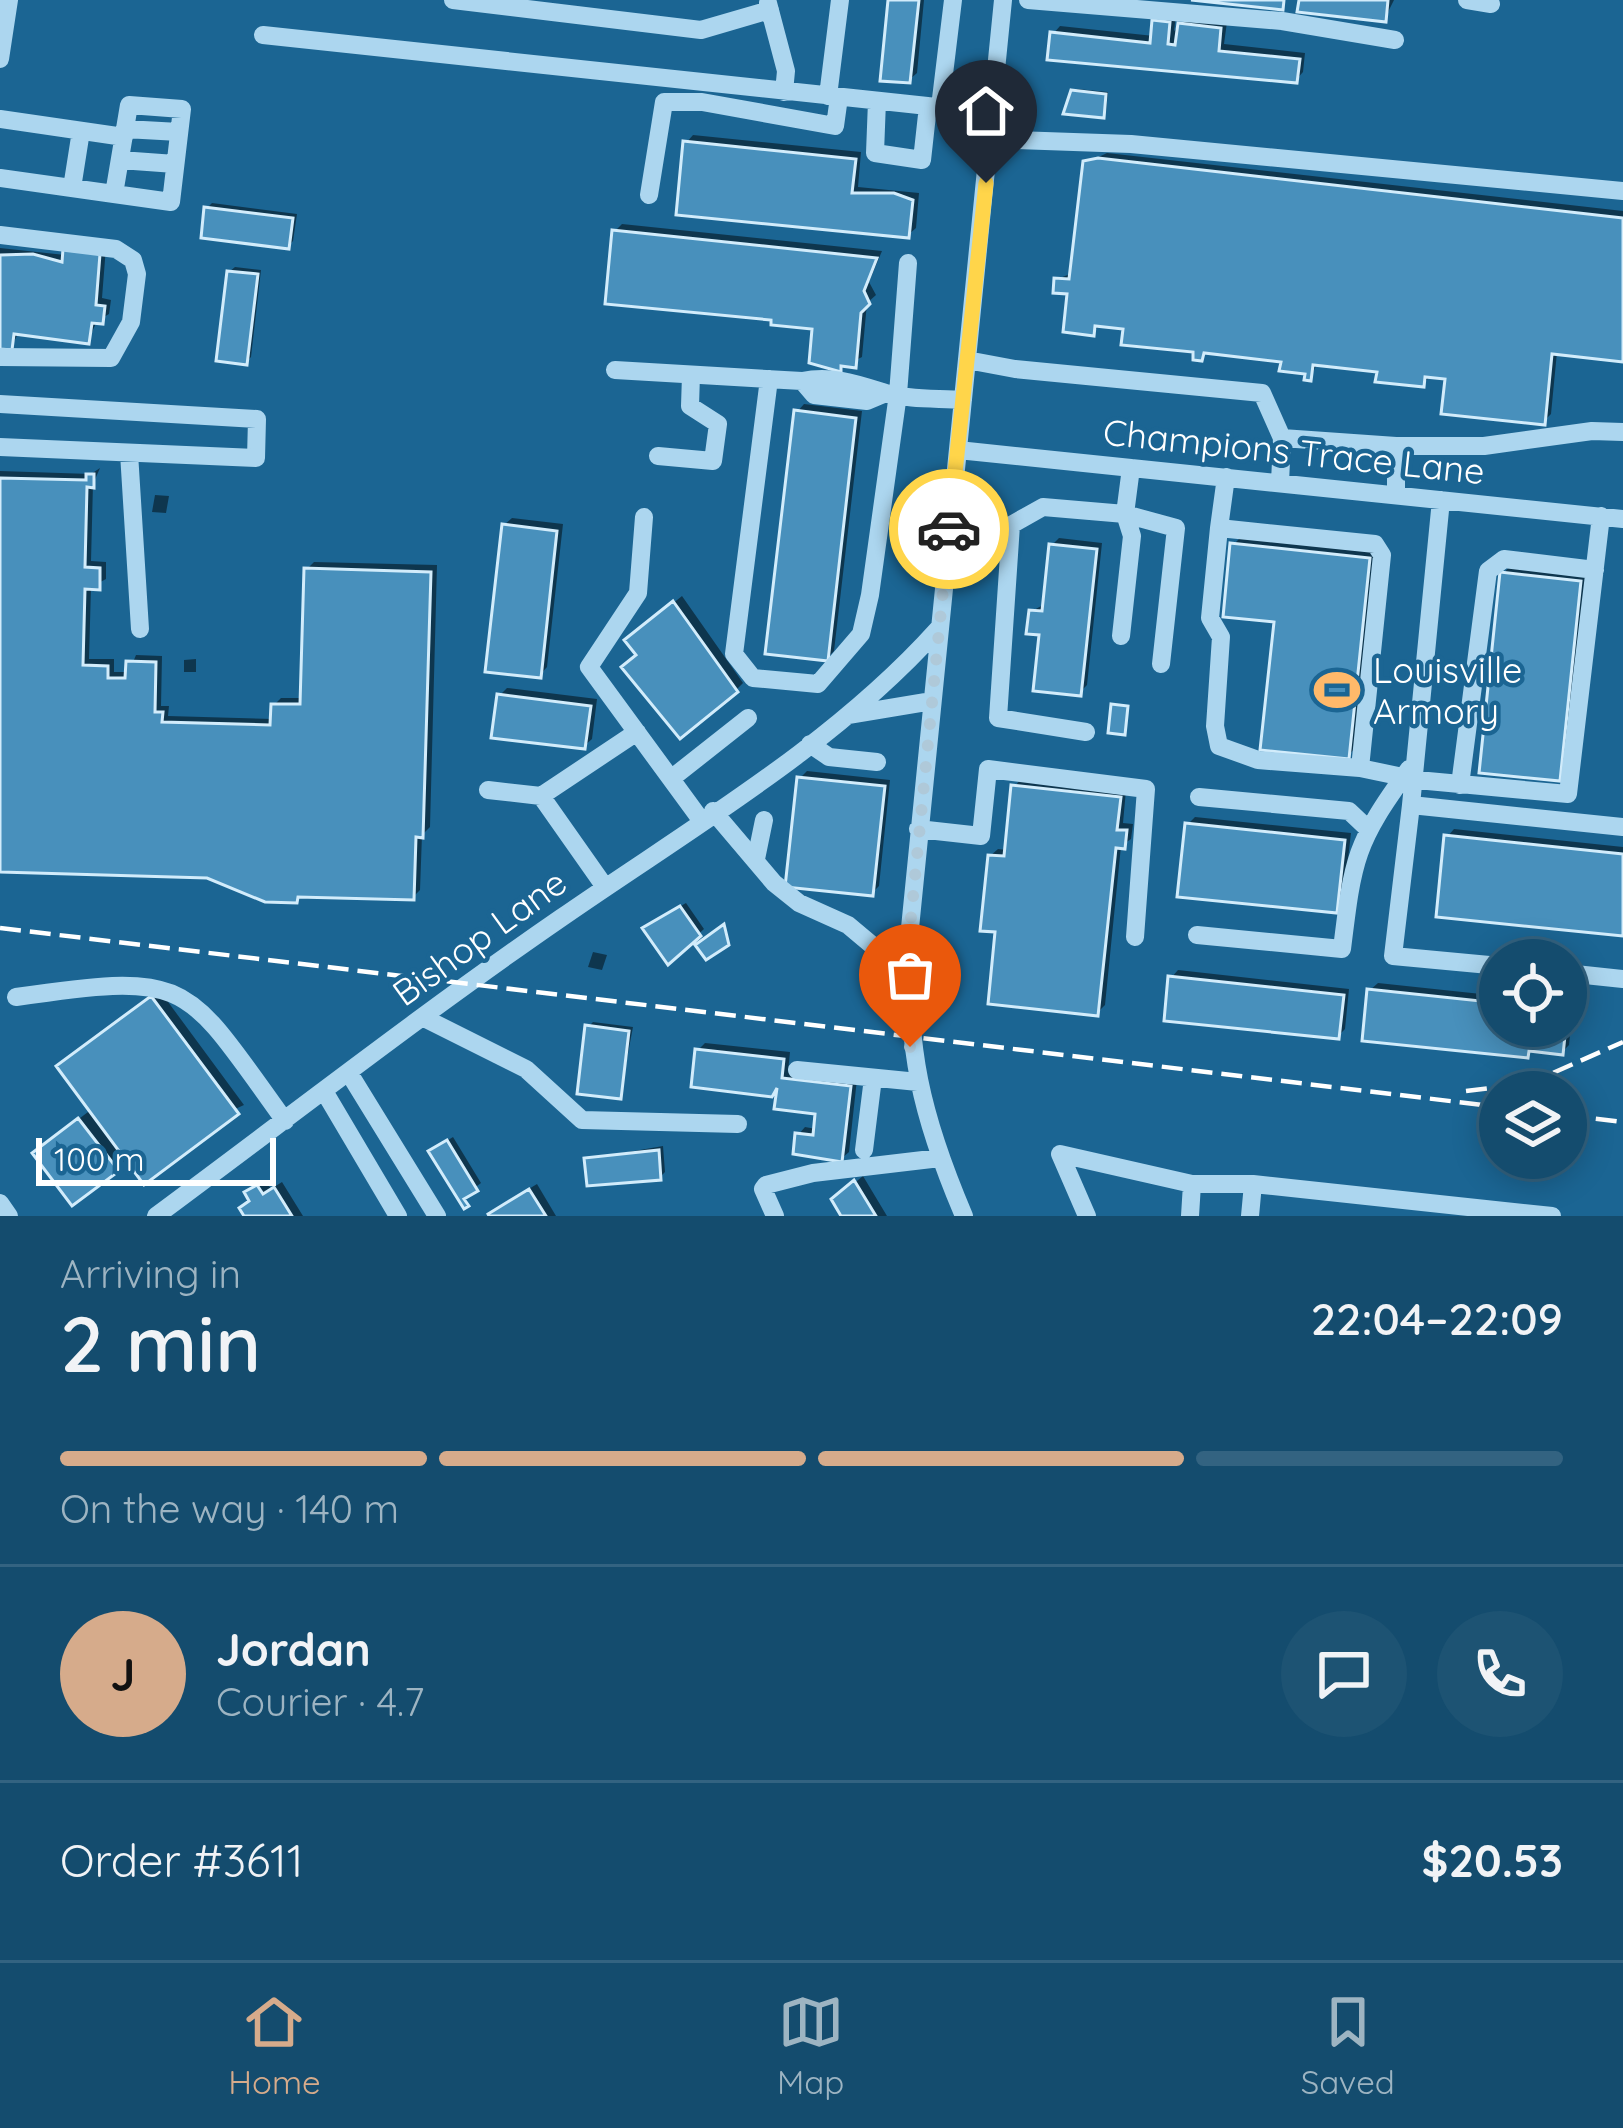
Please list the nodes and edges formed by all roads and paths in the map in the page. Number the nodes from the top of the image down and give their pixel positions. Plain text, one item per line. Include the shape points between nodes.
1 (9, 0) edge
2 (453, 0) edge
3 (840, 0) edge
4 (953, 0) edge
5 (1004, 0) edge
6 (1028, 0) edge
7 (1467, 0) edge
8 (1491, 4) dead end
9 (769, 5) edge
10 (263, 35) dead end
11 (1395, 40) dead end
12 (0, 59) edge
13 (784, 92) junction
14 (834, 96) junction
15 (877, 100) junction
16 (934, 107) junction
17 (993, 113) junction
18 (0, 119) edge
19 (82, 131) junction
20 (125, 133) junction
21 (990, 139) junction
22 (120, 160) junction
23 (176, 164) junction
24 (0, 178) edge
25 (72, 188) junction
26 (1623, 191) edge
27 (115, 194) junction
28 (649, 195) dead end
29 (0, 235) edge
30 (908, 263) dead end
31 (0, 357) edge
32 (967, 360) junction
33 (615, 370) dead end
34 (691, 374) junction
35 (769, 380) junction
36 (892, 394) junction
37 (963, 400) junction
38 (0, 404) edge
39 (1623, 432) edge
40 (1282, 438) junction
41 (1396, 446) junction
42 (0, 447) edge
43 (958, 450) junction
44 (129, 453) junction
45 (658, 456) dead end
46 (1131, 467) junction
47 (1226, 477) junction
48 (1280, 483) junction
49 (1396, 495) junction
50 (1441, 500) junction
51 (1125, 514) junction
52 (1601, 516) junction
53 (644, 517) dead end
54 (1623, 518) edge
55 (1219, 528) junction
56 (1595, 570) junction
57 (140, 628) dead end
58 (938, 629) junction
59 (1120, 636) dead end
60 (1161, 664) dead end
61 (932, 701) junction
62 (844, 716) junction
63 (748, 718) dead end
64 (1085, 731) dead end
65 (637, 732) junction
66 (810, 744) junction
67 (877, 762) dead end
68 (1360, 768) junction
69 (1412, 772) junction
70 (672, 778) junction
71 (1460, 785) junction
72 (488, 790) dead end
73 (541, 796) junction
74 (1199, 796) dead end
75 (1411, 805) junction
76 (707, 815) junction
77 (764, 820) dead end
78 (1623, 827) edge
79 (1366, 828) junction
80 (918, 829) junction
81 (756, 860) junction
82 (604, 887) junction
83 (1197, 935) dead end
84 (1135, 937) dead end
85 (909, 952) junction
86 (1479, 965) edge
87 (1587, 975) edge
88 (1623, 979) edge
89 (16, 997) dead end
90 (422, 1017) junction
91 (797, 1070) dead end
92 (349, 1073) junction
93 (873, 1078) junction
94 (918, 1082) junction
95 (325, 1091) junction
96 (285, 1121) junction
97 (738, 1124) dead end
98 (864, 1150) dead end
99 (940, 1158) junction
100 (1192, 1184) junction
101 (1253, 1184) junction
102 (0, 1203) edge
103 (9, 1216) edge
104 (156, 1216) edge
105 (398, 1216) edge
106 (437, 1216) edge
107 (775, 1216) edge
108 (964, 1216) edge
109 (1088, 1216) edge
110 (1190, 1216) edge
111 (1250, 1216) edge
112 (1552, 1216) edge

1 - 12 street
2 - 9 street via 701,30
3 - 14 street
4 - 16 street
5 - 17 street
6 - 11 street via 1282,21
7 - 8 street
9 - 13 street
10 - 13 street
13 - 14 street
14 - 15 street
14 - 28 street via 835,125 664,102
15 - 16 street
15 - 16 street via 875,153 922,160
16 - 17 street
17 - 21 street
18 - 19 street
19 - 20 street
19 - 25 street
20 - 22 street
20 - 23 street via 130,105 182,109
21 - 26 street via 1131,144
21 - 32 street
22 - 23 street
22 - 27 street
23 - 27 street via 171,202
24 - 25 street
25 - 27 street
29 - 31 street via 116,249 137,274 131,322 111,358
30 - 36 street
32 - 37 street
32 - 40 street via 1262,393
33 - 34 street
34 - 35 street
34 - 45 street via 690,406 718,424 713,460
35 - 36 street via 819,378
35 - 36 street via 734,654 753,678 818,684 861,634
36 - 37 street
37 - 43 street
38 - 44 street via 256,419 256,458
39 - 41 street
40 - 41 street
40 - 48 street
41 - 49 street
42 - 44 street
43 - 46 street, Champions Trace Lane
43 - 58 street
44 - 57 street
46 - 47 street, Champions Trace Lane
46 - 51 street
47 - 48 street, Champions Trace Lane
47 - 55 street
48 - 49 street, Champions Trace Lane
49 - 50 street, Champions Trace Lane
50 - 52 street, Champions Trace Lane
50 - 69 street
51 - 59 street via 1132,536
51 - 60 street via 1177,528
51 - 64 street via 1043,507 1012,525 998,718
52 - 54 street, Champions Trace Lane
52 - 56 street
53 - 65 street via 638,593 589,668
55 - 68 street via 1210,618 1221,637 1214,726 1220,746 1258,760
55 - 68 street via 1375,544 1382,555
56 - 71 street via 1504,559 1489,571
56 - 71 street via 1568,794
58 - 61 street
58 - 62 street, Bishop Lane
61 - 62 street, Bishop Lane
61 - 80 street
62 - 66 street, Bishop Lane
63 - 70 street
65 - 70 street
65 - 73 street
66 - 67 street via 829,757
66 - 76 street, Bishop Lane
68 - 69 street
69 - 71 street
69 - 75 street
69 - 79 street
70 - 76 street
72 - 73 street
73 - 82 street
74 - 79 street via 1349,811
75 - 78 street
75 - 86 street via 1393,956
76 - 81 street
76 - 82 street, Bishop Lane
77 - 81 street
79 - 83 street via 1353,860 1342,949
80 - 84 street via 981,836 988,769 1146,789
80 - 85 street
81 - 85 street via 799,903 848,925 879,951
82 - 90 street, Bishop Lane
85 - 94 street via 908,1036
87 - 88 street
89 - 96 street via 116,982 170,989 206,1012
90 - 92 street, Bishop Lane
90 - 97 street via 526,1069 582,1120
91 - 93 street
92 - 95 street, Bishop Lane
92 - 106 street
93 - 94 street
93 - 98 street
94 - 99 street
95 - 96 street, Bishop Lane
95 - 105 street
96 - 104 street, Bishop Lane
99 - 107 street via 766,1185
99 - 108 street
100 - 101 street
100 - 109 street via 1060,1154
100 - 110 street
101 - 111 street
101 - 112 street
102 - 103 street

